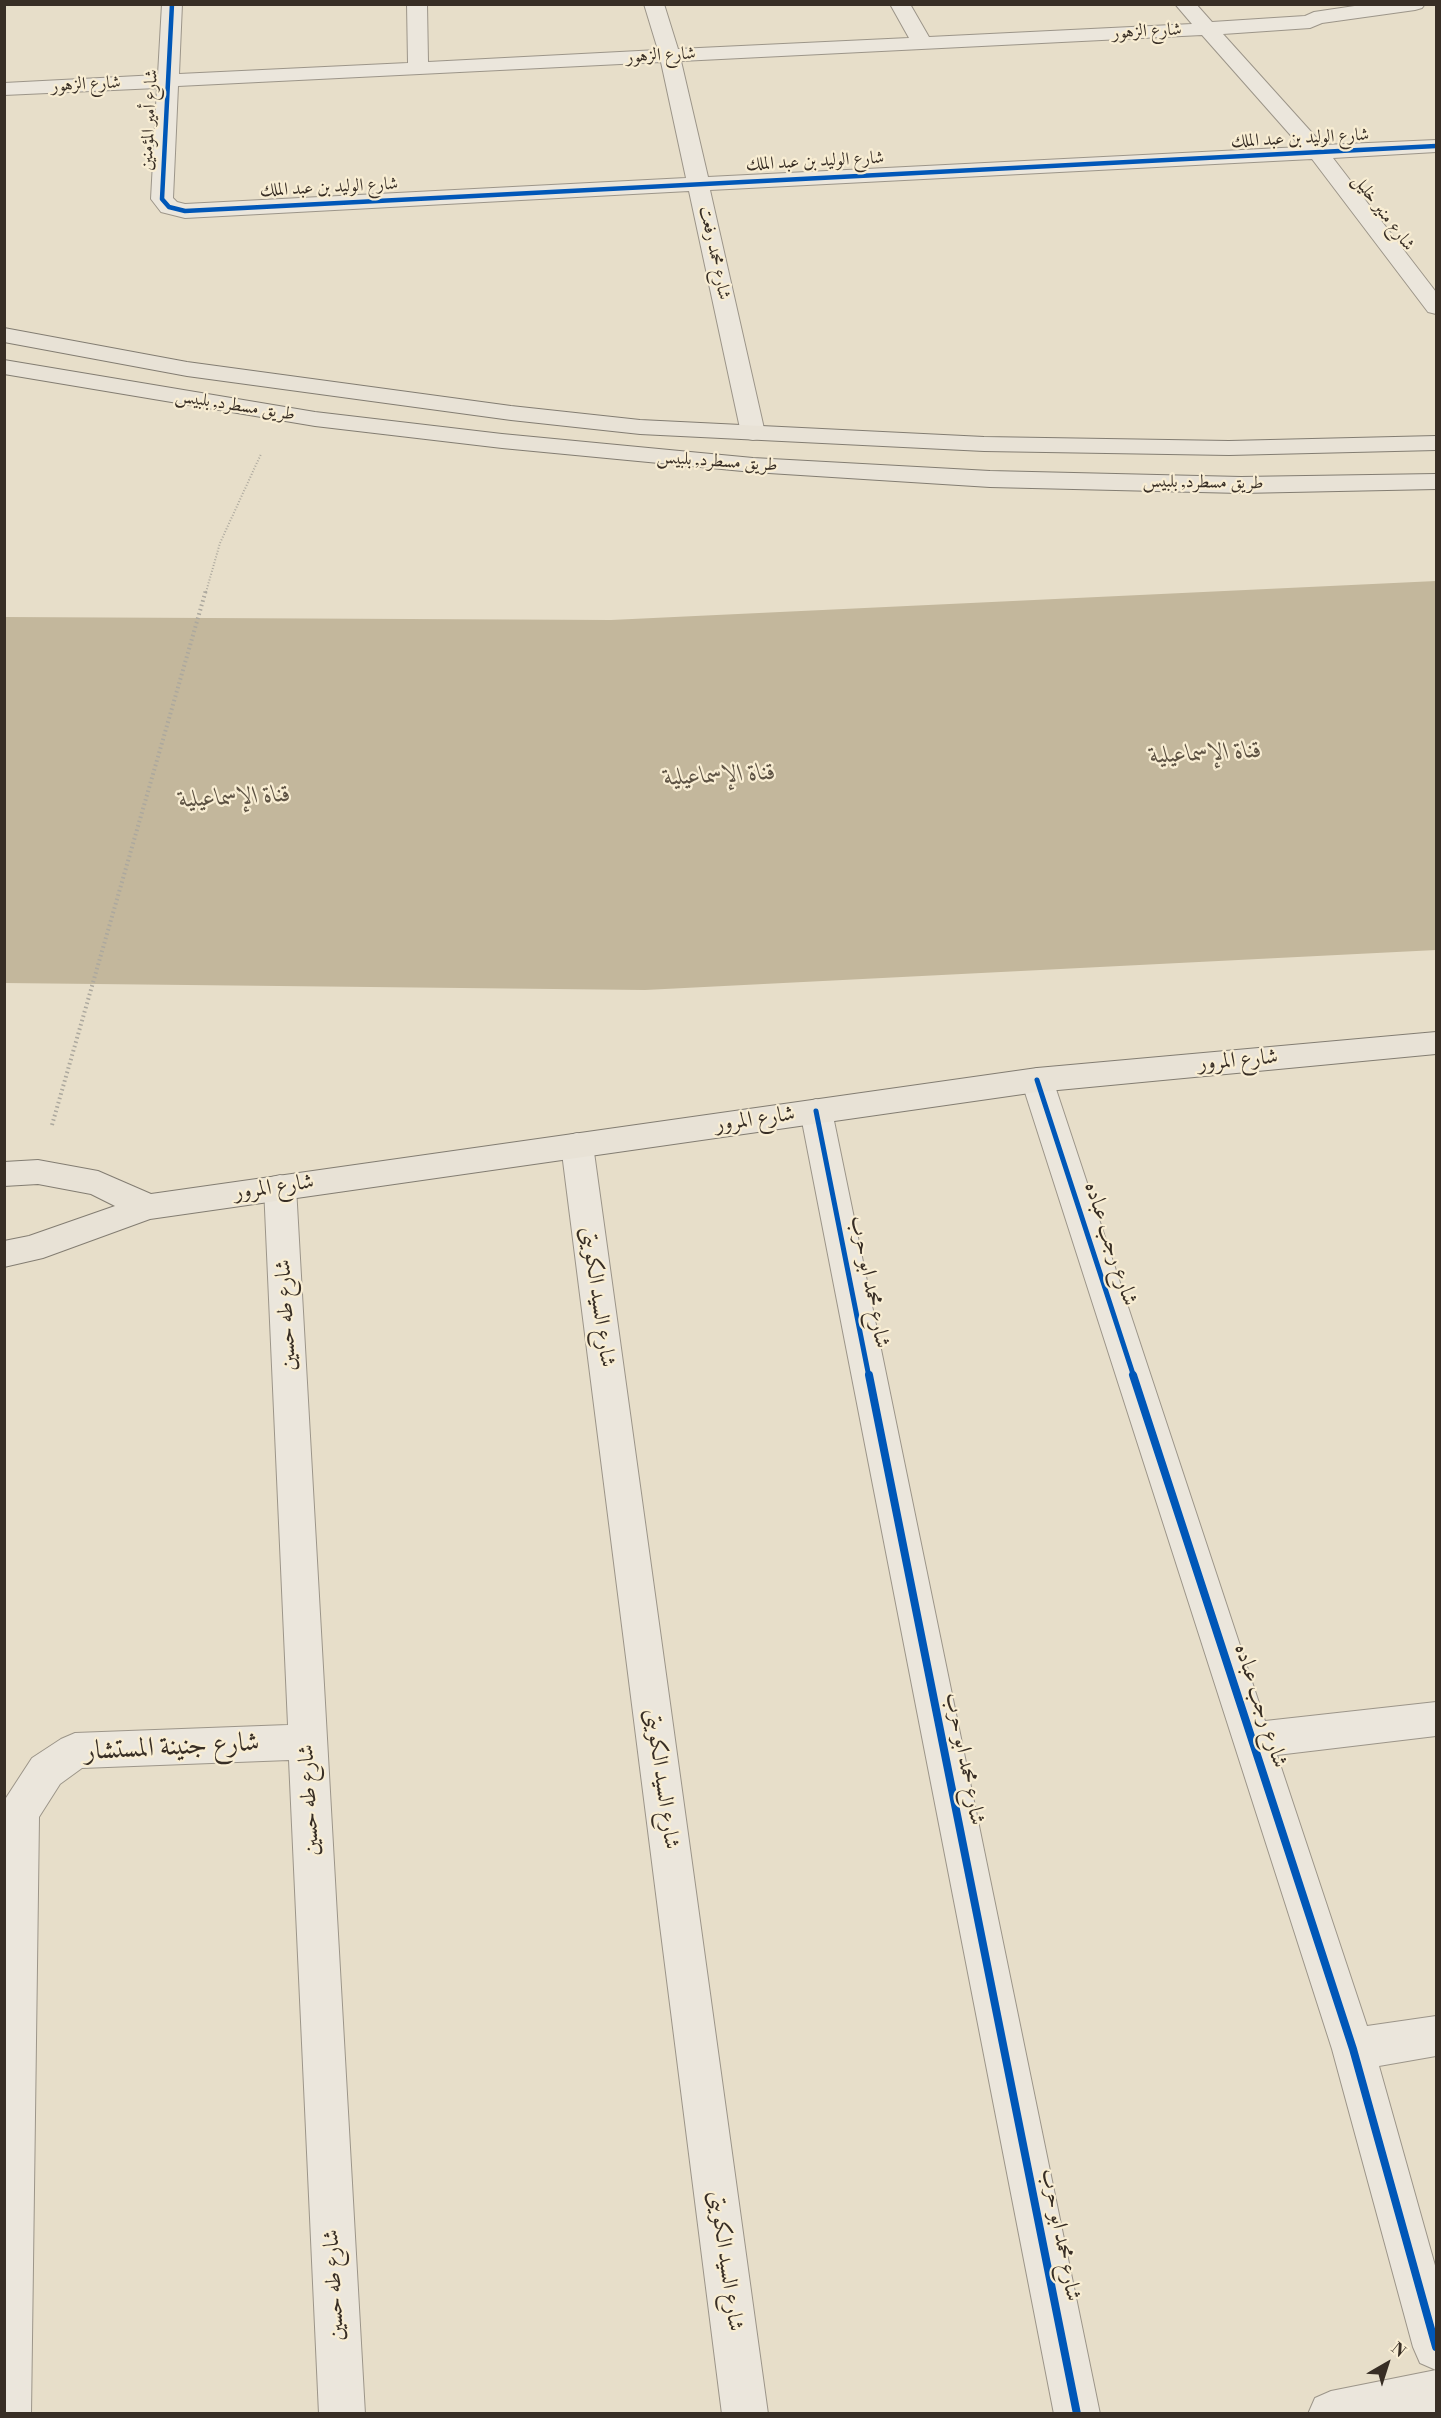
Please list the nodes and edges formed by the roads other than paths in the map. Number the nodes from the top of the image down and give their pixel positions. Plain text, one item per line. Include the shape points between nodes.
1 (172, 4) edge
2 (417, 4) edge
3 (654, 4) edge
4 (900, 4) edge
5 (1185, 4) edge
6 (1414, 4) edge
7 (1308, 11) edge
8 (1205, 29) junction
9 (922, 43) junction
10 (670, 56) junction
11 (418, 69) junction
12 (166, 81) junction
13 (4, 89) edge
14 (1437, 146) edge
15 (1319, 154) junction
16 (698, 183) junction
17 (195, 211) joint
18 (1437, 307) edge
19 (4, 335) edge
20 (4, 367) edge
21 (753, 433) junction
22 (1437, 443) edge
23 (1437, 482) edge
24 (1437, 1043) edge
25 (1037, 1080) junction
26 (816, 1111) junction
27 (577, 1144) junction
28 (4, 1174) edge
29 (280, 1186) junction
30 (148, 1207) junction
31 (4, 1254) edge
32 (1437, 1719) edge
33 (1252, 1740) junction
34 (307, 1742) junction
35 (1437, 2036) edge
36 (1353, 2049) junction
37 (1437, 2348) edge
38 (1437, 2393) edge
39 (8, 2414) edge
40 (342, 2414) edge
41 (745, 2414) edge
42 (1077, 2414) edge
43 (1331, 2414) edge

1 - 12 street, شارع أمير المؤمنين
2 - 11 street
3 - 10 street, شارع محمد رفعت
4 - 9 street
5 - 8 street, شارع منير خليل
6 - 7 street, شارع الزهور
7 - 8 street, شارع الزهور via 1314,20 1310,22
8 - 9 street, شارع الزهور
8 - 15 street, شارع منير خليل
9 - 10 street, شارع الزهور
10 - 11 street, شارع الزهور
10 - 16 street, شارع محمد رفعت
11 - 12 street, شارع الزهور
12 - 13 street, شارع الزهور
12 - 17 street, شارع أمير المؤمنين via 162,199 169,207
14 - 15 street, شارع الوليد بن عبد الملك
15 - 16 street, شارع الوليد بن عبد الملك
15 - 18 street, شارع منير خليل
16 - 17 street, شارع الوليد بن عبد الملك
16 - 21 street, شارع محمد رفعت
19 - 21 main road, طريق مسطرد, بلبيس via 187,369 511,413 640,427
20 - 23 main road, طريق مسطرد, بلبيس via 315,419 631,455 990,479 1241,484
21 - 22 main road, طريق مسطرد, بلبيس via 984,444 1229,448
24 - 25 main road, شارع المرور
25 - 26 main road, شارع المرور
25 - 33 street, شارع رجب عباده
26 - 27 main road, شارع المرور
26 - 42 street, شارع محمد ابو حرب
27 - 29 main road, شارع المرور
27 - 41 street, شارع السيد الكويتى
28 - 30 main road via 38,1172 98,1183
29 - 30 main road, شارع المرور
29 - 34 street, شارع طه حسين
30 - 31 main road, شارع المرور via 31,1249
32 - 33 street
33 - 36 street, شارع رجب عباده
34 - 39 street, شارع جنينة المستشار via 75,1751 46,1771 19,1813
34 - 40 street, شارع طه حسين
35 - 36 street
36 - 37 street, شارع رجب عباده
38 - 43 street

